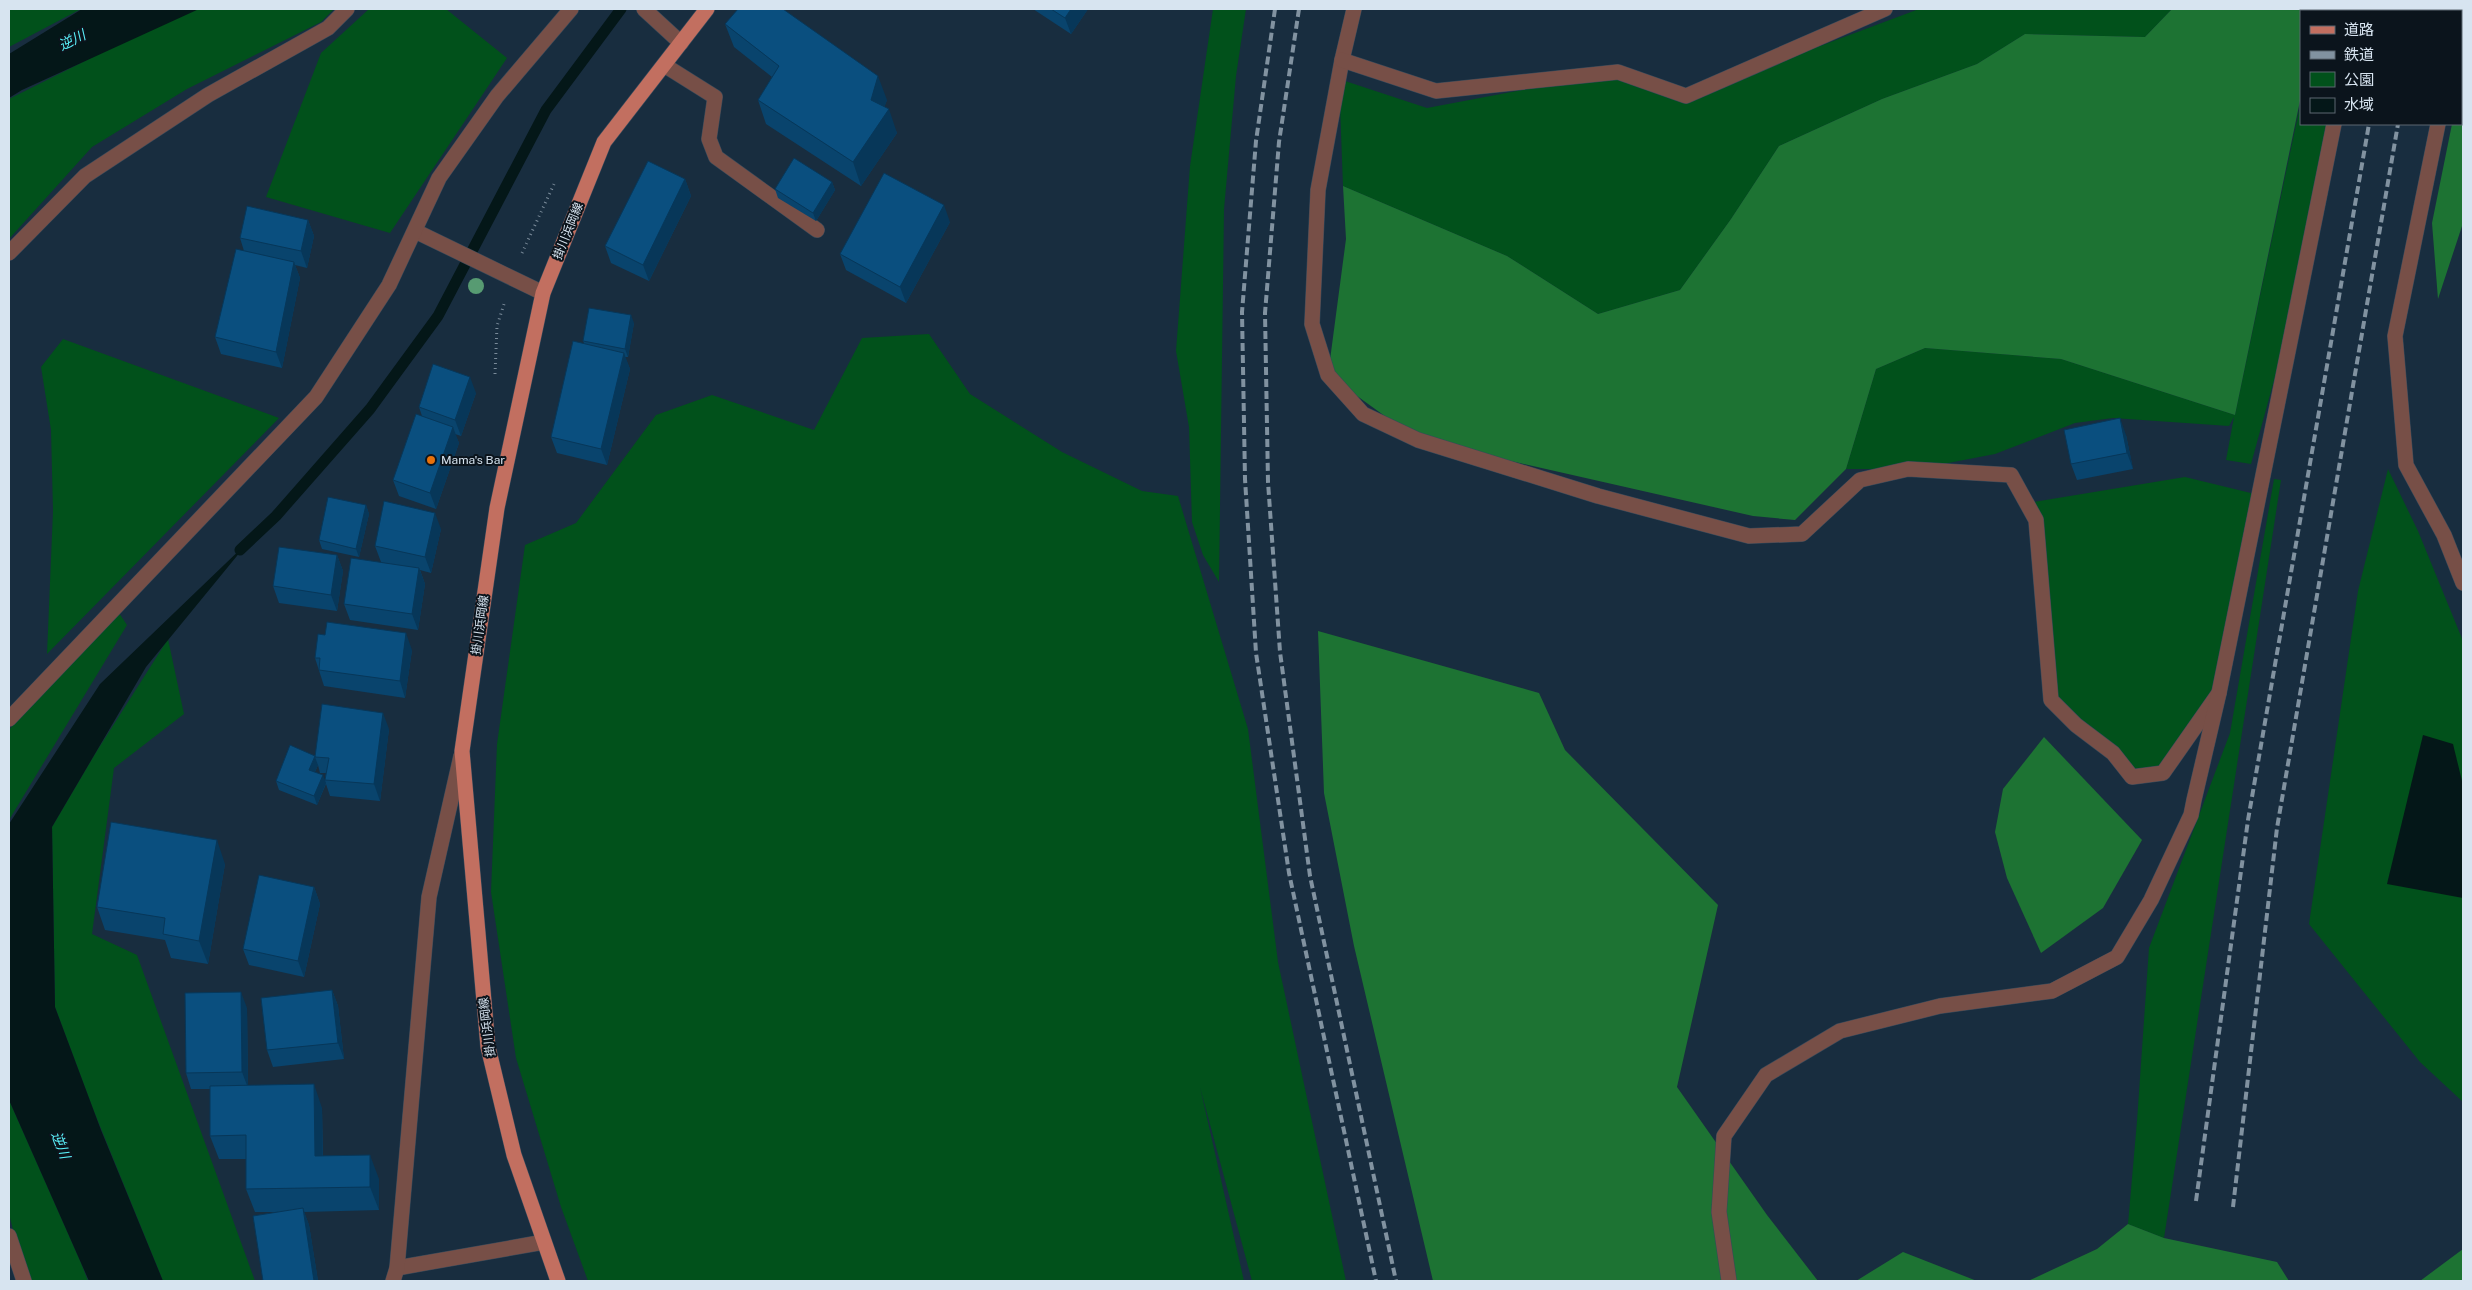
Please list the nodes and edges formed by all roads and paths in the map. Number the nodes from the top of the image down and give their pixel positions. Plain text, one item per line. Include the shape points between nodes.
1 (347, 9) edge
2 (571, 9) edge
3 (707, 9) edge
4 (1354, 9) edge
5 (1885, 9) edge
6 (647, 12) edge
7 (681, 43) junction
8 (1342, 60) junction
9 (664, 66) junction
10 (2334, 125) edge
11 (2438, 125) edge
12 (817, 230) dead end
13 (415, 231) junction
14 (9, 253) edge
15 (543, 293) junction
16 (2463, 583) edge
17 (2219, 693) junction
18 (9, 719) edge
19 (462, 751) junction
20 (9, 1236) edge
21 (544, 1242) junction
22 (395, 1275) edge
23 (24, 1281) edge
24 (558, 1281) edge
25 (1729, 1281) edge

1 - 14 street via 328,28 208,95 85,176
2 - 13 street via 497,96 445,170
3 - 7 main road, 掛川浜岡線
4 - 8 street
5 - 8 street via 1686,96 1618,72 1436,91
6 - 7 street
7 - 9 main road, 掛川浜岡線
8 - 17 street via 1318,190 1312,324 1328,375 1363,414 1418,440 1598,496 1749,536 1802,534 1860,480 1908,469 2012,475 2036,520 2051,700 2076,725 2113,753 2132,777 2163,773
9 - 12 street via 715,97 709,139 716,157
9 - 15 main road, 掛川浜岡線 via 604,142
10 - 17 street
11 - 16 street via 2395,336 2406,465 2444,534
13 - 15 street
13 - 18 street via 389,285 316,397
15 - 19 main road, 掛川浜岡線 via 497,508
17 - 25 street via 2190,815 2151,900 2117,957 2052,991 1940,1006 1840,1031 1766,1075 1724,1136 1719,1212
19 - 21 main road, 掛川浜岡線 via 488,1047 514,1156
19 - 22 street via 429,897
20 - 23 street
21 - 22 street
21 - 24 main road, 掛川浜岡線

